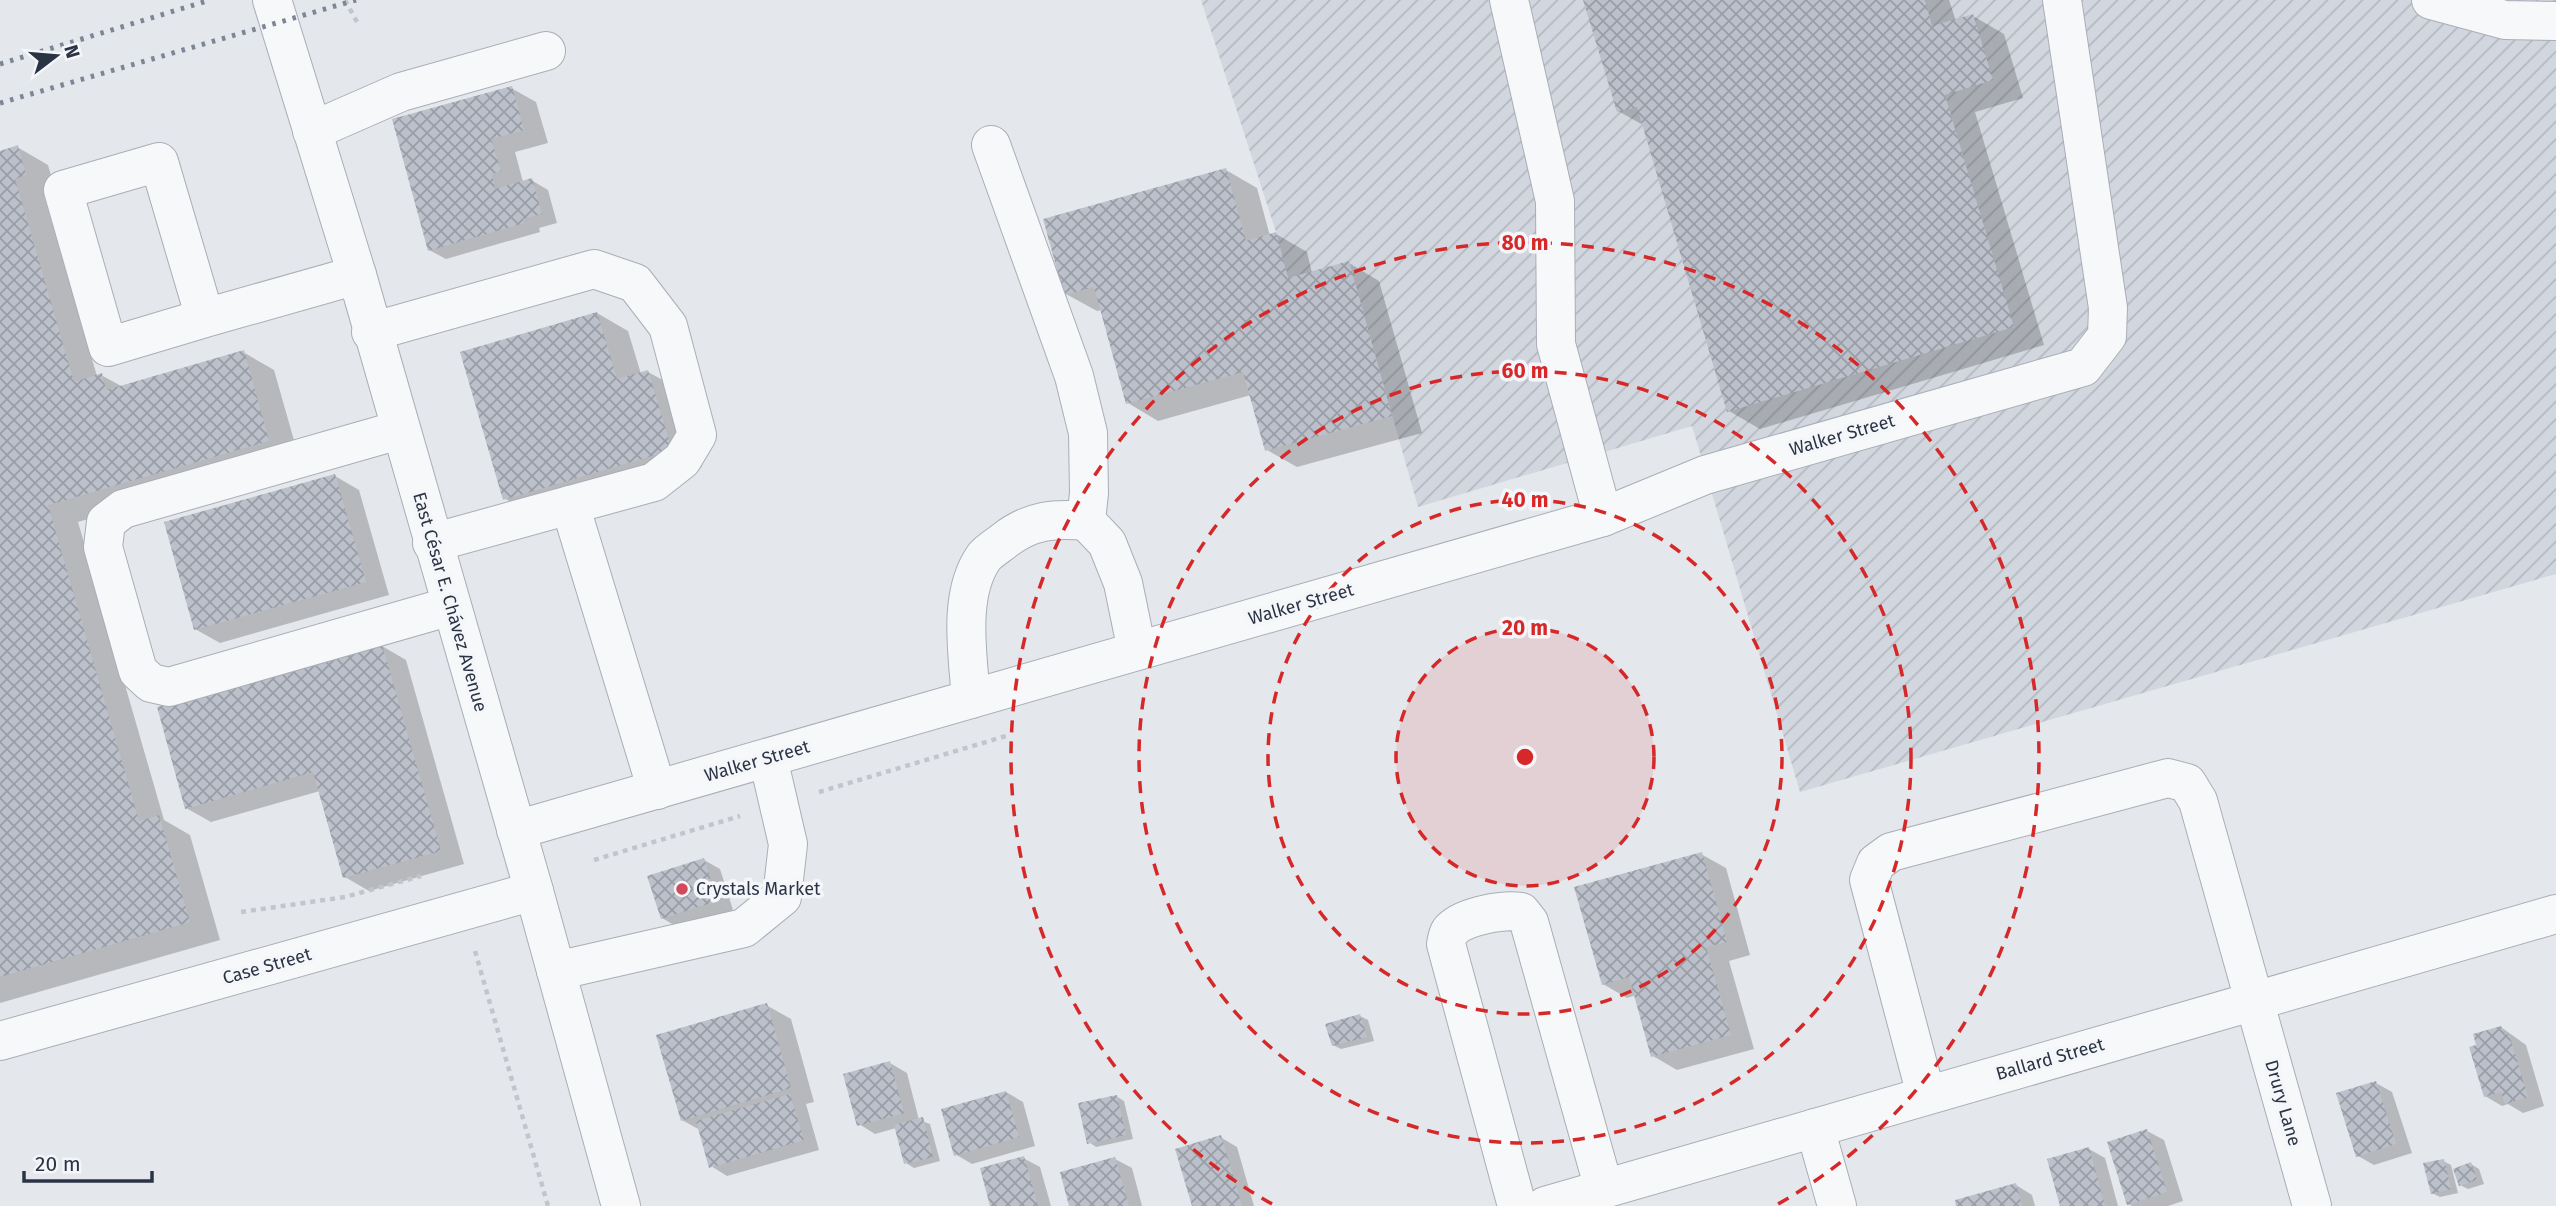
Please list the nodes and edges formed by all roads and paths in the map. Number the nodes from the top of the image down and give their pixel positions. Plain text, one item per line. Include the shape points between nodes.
1 (272, 0) edge
2 (345, 0) edge
3 (1509, 0) edge
4 (2062, 0) edge
5 (2431, 0) edge
6 (357, 22) dead end
7 (2556, 22) edge
8 (546, 51) dead end
9 (312, 131) junction
10 (991, 145) dead end
11 (357, 275) junction
12 (205, 318) junction
13 (371, 332) junction
14 (399, 430) junction
15 (570, 505) junction
16 (1603, 517) junction
17 (1086, 521) junction
18 (432, 543) junction
19 (451, 607) junction
20 (1138, 651) junction
21 (971, 699) junction
22 (768, 758) junction
23 (657, 790) junction
24 (516, 830) junction
25 (430, 874) dead end
26 (534, 891) junction
27 (465, 910) junction
28 (241, 912) dead end
29 (2556, 914) edge
30 (556, 971) junction
31 (2254, 1000) junction
32 (0, 1041) edge
33 (1926, 1095) junction
34 (1815, 1128) junction
35 (1604, 1189) junction
36 (548, 1206) edge
37 (621, 1206) edge
38 (1517, 1206) edge
39 (1545, 1206) edge
40 (1837, 1206) edge
41 (2312, 1206) edge

1 - 9 street, East César E. Chávez Avenue
2 - 6 path
3 - 16 street via 1555,201 1556,344
4 - 16 street, Walker Street via 2108,308 2107,336 2083,367 1705,475
5 - 7 street via 2505,20
8 - 9 street via 401,92
9 - 11 street, East César E. Chávez Avenue
10 - 17 street via 1074,376 1088,433
11 - 12 street
11 - 13 street, East César E. Chávez Avenue
12 - 12 street via 159,162 63,190 108,347
13 - 14 street, East César E. Chávez Avenue
13 - 15 street via 594,269 635,283 667,326 696,435 682,460 654,482
14 - 18 street, East César E. Chávez Avenue
14 - 19 street via 124,509 106,522 103,547 138,671 151,683 169,687
15 - 18 street
15 - 23 street
16 - 20 street, Walker Street
17 - 20 street via 1107,543 1123,583
17 - 21 street via 1058,518 1020,529 985,556 971,587 966,630
18 - 19 street, East César E. Chávez Avenue
19 - 24 street, East César E. Chávez Avenue
20 - 21 street, Walker Street
21 - 22 street, Walker Street
22 - 23 street, Walker Street
22 - 30 street via 788,844 782,897 744,928
23 - 24 street, Walker Street
24 - 26 street, East César E. Chávez Avenue
25 - 28 path via 345,897
26 - 27 street, Case Street
26 - 30 street, East César E. Chávez Avenue
27 - 32 street, Case Street
27 - 36 path
29 - 31 street, Ballard Street
30 - 37 street, East César E. Chávez Avenue
31 - 33 street, Ballard Street
31 - 33 street, Drury Lane via 2198,801 2187,783 2168,778 1891,852 1876,863 1869,880
31 - 41 street, Drury Lane
33 - 34 street, Ballard Street
34 - 35 street, Ballard Street
34 - 40 street
35 - 38 street via 1529,922 1521,912 1509,910 1464,920 1450,930 1446,944
35 - 39 street, Ballard Street

